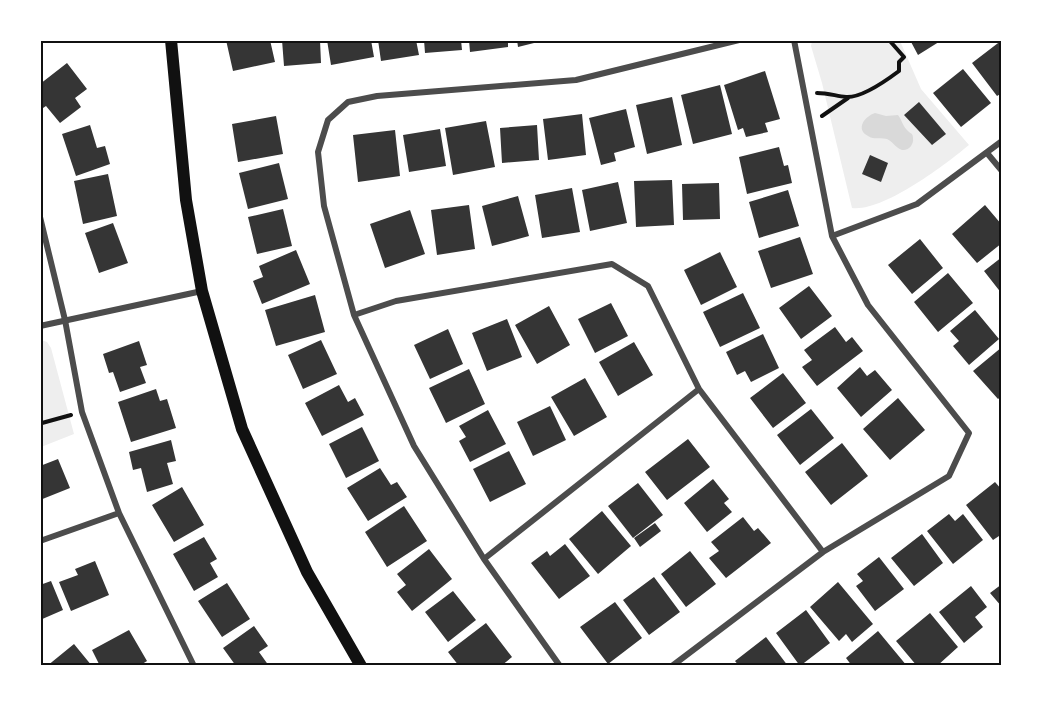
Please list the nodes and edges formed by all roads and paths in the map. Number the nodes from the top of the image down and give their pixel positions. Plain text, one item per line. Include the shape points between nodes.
1 (171, 40) edge
2 (739, 40) edge
3 (794, 40) edge
4 (889, 40) edge
5 (804, 94) junction
6 (849, 98) junction
7 (810, 125) junction
8 (1002, 141) edge
9 (987, 153) junction
10 (1002, 171) edge
11 (40, 217) edge
12 (832, 236) junction
13 (202, 291) junction
14 (354, 315) junction
15 (65, 320) junction
16 (40, 326) edge
17 (699, 389) junction
18 (82, 412) junction
19 (40, 422) edge
20 (118, 513) junction
21 (40, 541) edge
22 (823, 552) junction
23 (484, 559) junction
24 (194, 666) edge
25 (361, 666) edge
26 (560, 666) edge
27 (672, 666) edge

1 - 13 main road via 186,200
2 - 14 street via 576,80 377,96 348,102 328,120 318,152 324,206
3 - 5 street
4 - 6 path via 904,57 898,71 882,84
5 - 6 path via 827,93
5 - 7 street
6 - 7 path
7 - 12 street
8 - 9 street
9 - 10 street
9 - 12 street via 917,204
11 - 15 street
12 - 22 street via 868,305 969,433 949,476
13 - 15 street
13 - 25 main road via 242,429 307,572
14 - 17 street via 396,301 612,264 648,286
14 - 23 street via 414,446
15 - 16 street
15 - 18 street
17 - 22 street
17 - 23 street
18 - 19 path
18 - 20 street
20 - 21 street
20 - 24 street
22 - 27 street
23 - 26 street

